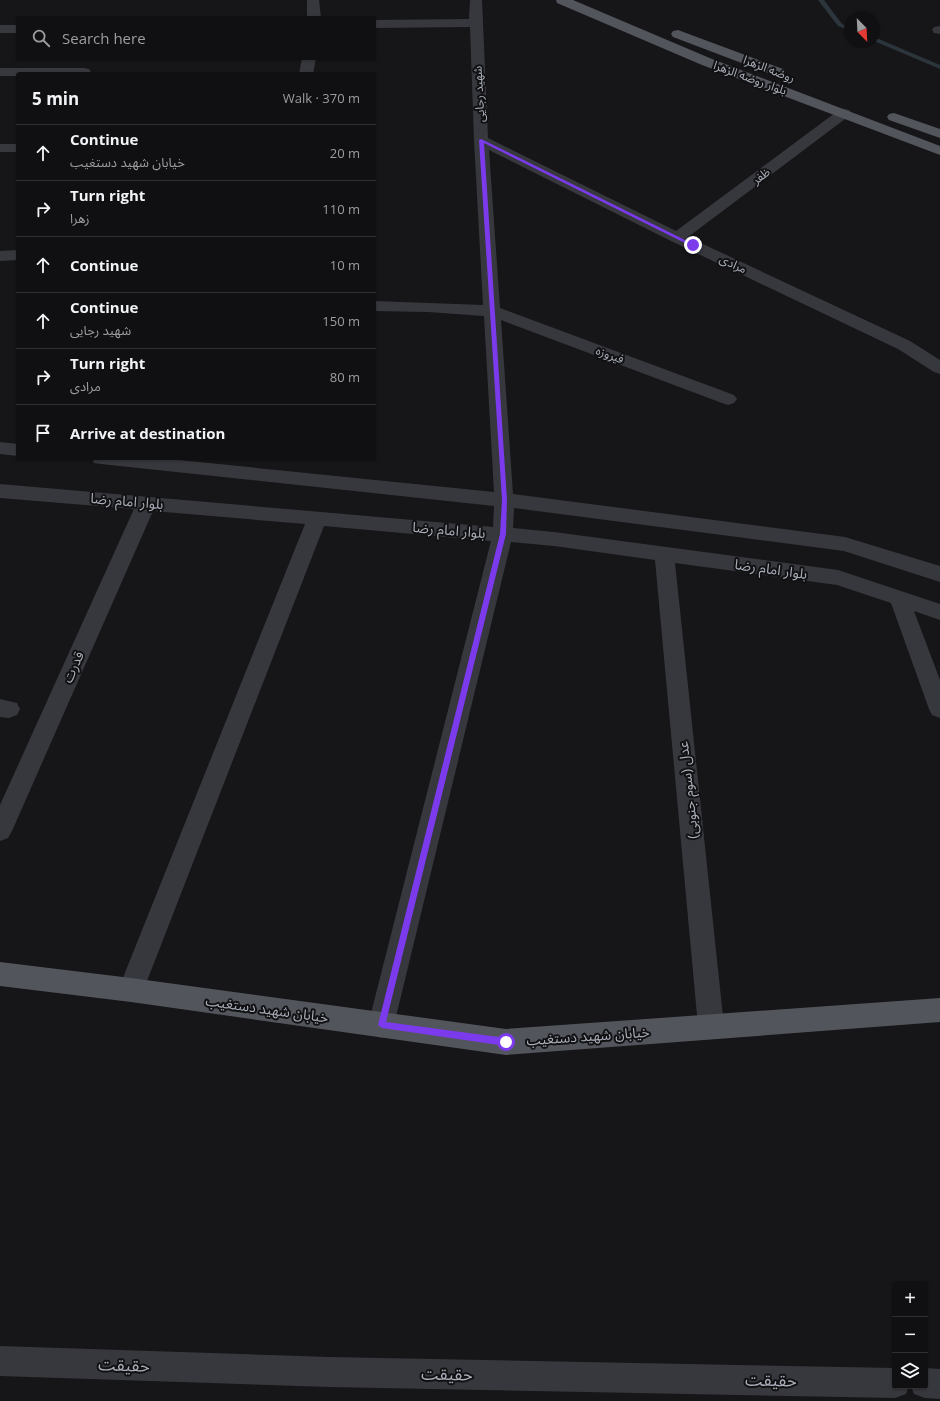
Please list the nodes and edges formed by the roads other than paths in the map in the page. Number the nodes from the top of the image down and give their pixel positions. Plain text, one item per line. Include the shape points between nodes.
1 (313, 0) edge
2 (476, 0) edge
3 (562, 0) edge
4 (314, 16) edge
5 (476, 23) junction
6 (376, 24) edge
7 (0, 29) edge
8 (16, 29) edge
9 (668, 30) dead end
10 (87, 60) edge
11 (308, 60) edge
12 (0, 72) edge
13 (16, 72) edge
14 (83, 72) edge
15 (306, 72) edge
16 (792, 78) dead end
17 (881, 112) dead end
18 (844, 113) junction
19 (940, 134) edge
20 (481, 140) junction
21 (0, 148) edge
22 (16, 148) edge
23 (940, 151) edge
24 (678, 238) junction
25 (0, 256) edge
26 (16, 256) edge
27 (376, 306) edge
28 (492, 311) junction
29 (940, 368) edge
30 (728, 399) dead end
31 (0, 448) edge
32 (16, 450) edge
33 (135, 460) edge
34 (238, 466) edge
35 (0, 491) edge
36 (504, 500) junction
37 (147, 503) junction
38 (317, 518) junction
39 (503, 534) junction
40 (664, 554) junction
41 (940, 574) edge
42 (899, 598) junction
43 (940, 612) edge
44 (940, 709) edge
45 (0, 831) edge
46 (0, 974) edge
47 (131, 990) junction
48 (940, 1010) edge
49 (382, 1025) junction
50 (711, 1026) junction
51 (0, 1361) edge
52 (892, 1383) edge
53 (928, 1383) edge
54 (940, 1384) edge

1 - 4 street
2 - 5 street, شهید رجایی
3 - 18 main road, بلوار روضه الزهرا via 707,62
5 - 6 street
5 - 20 street, شهید رجایی
7 - 8 street
9 - 16 main road, روضه الزهرا
10 - 14 street
11 - 15 street
12 - 13 street
17 - 19 main road
18 - 23 main road, بلوار روضه الزهرا
18 - 24 street, ظفر
20 - 24 street, مرادی
20 - 28 street, شهید رجایی
21 - 22 street
24 - 29 street, مرادی via 904,345
25 - 26 street
27 - 28 street, فیروزه
28 - 30 street, فیروزه
28 - 36 street, شهید رجایی
31 - 32 street
33 - 34 street
34 - 36 street
35 - 37 street, بلوار امام رضا
36 - 39 street, شهید رجایی
36 - 41 street via 845,544
37 - 38 street, بلوار امام رضا
37 - 45 street, قدرت
38 - 39 street, بلوار امام رضا
38 - 47 street
39 - 40 street, بلوار امام رضا
39 - 49 street, شهید رجایی
40 - 42 street, بلوار امام رضا via 838,578
40 - 50 street, عدل (سوم جنوبی)
42 - 43 street, بلوار امام رضا
42 - 44 street
46 - 47 main road, خیابان شهید دستغیب
47 - 49 main road, خیابان شهید دستغیب
48 - 50 main road, خیابان شهید دستغیب
49 - 50 main road, خیابان شهید دستغیب via 506,1042
51 - 52 street, حقیقت via 329,1372
53 - 54 street

